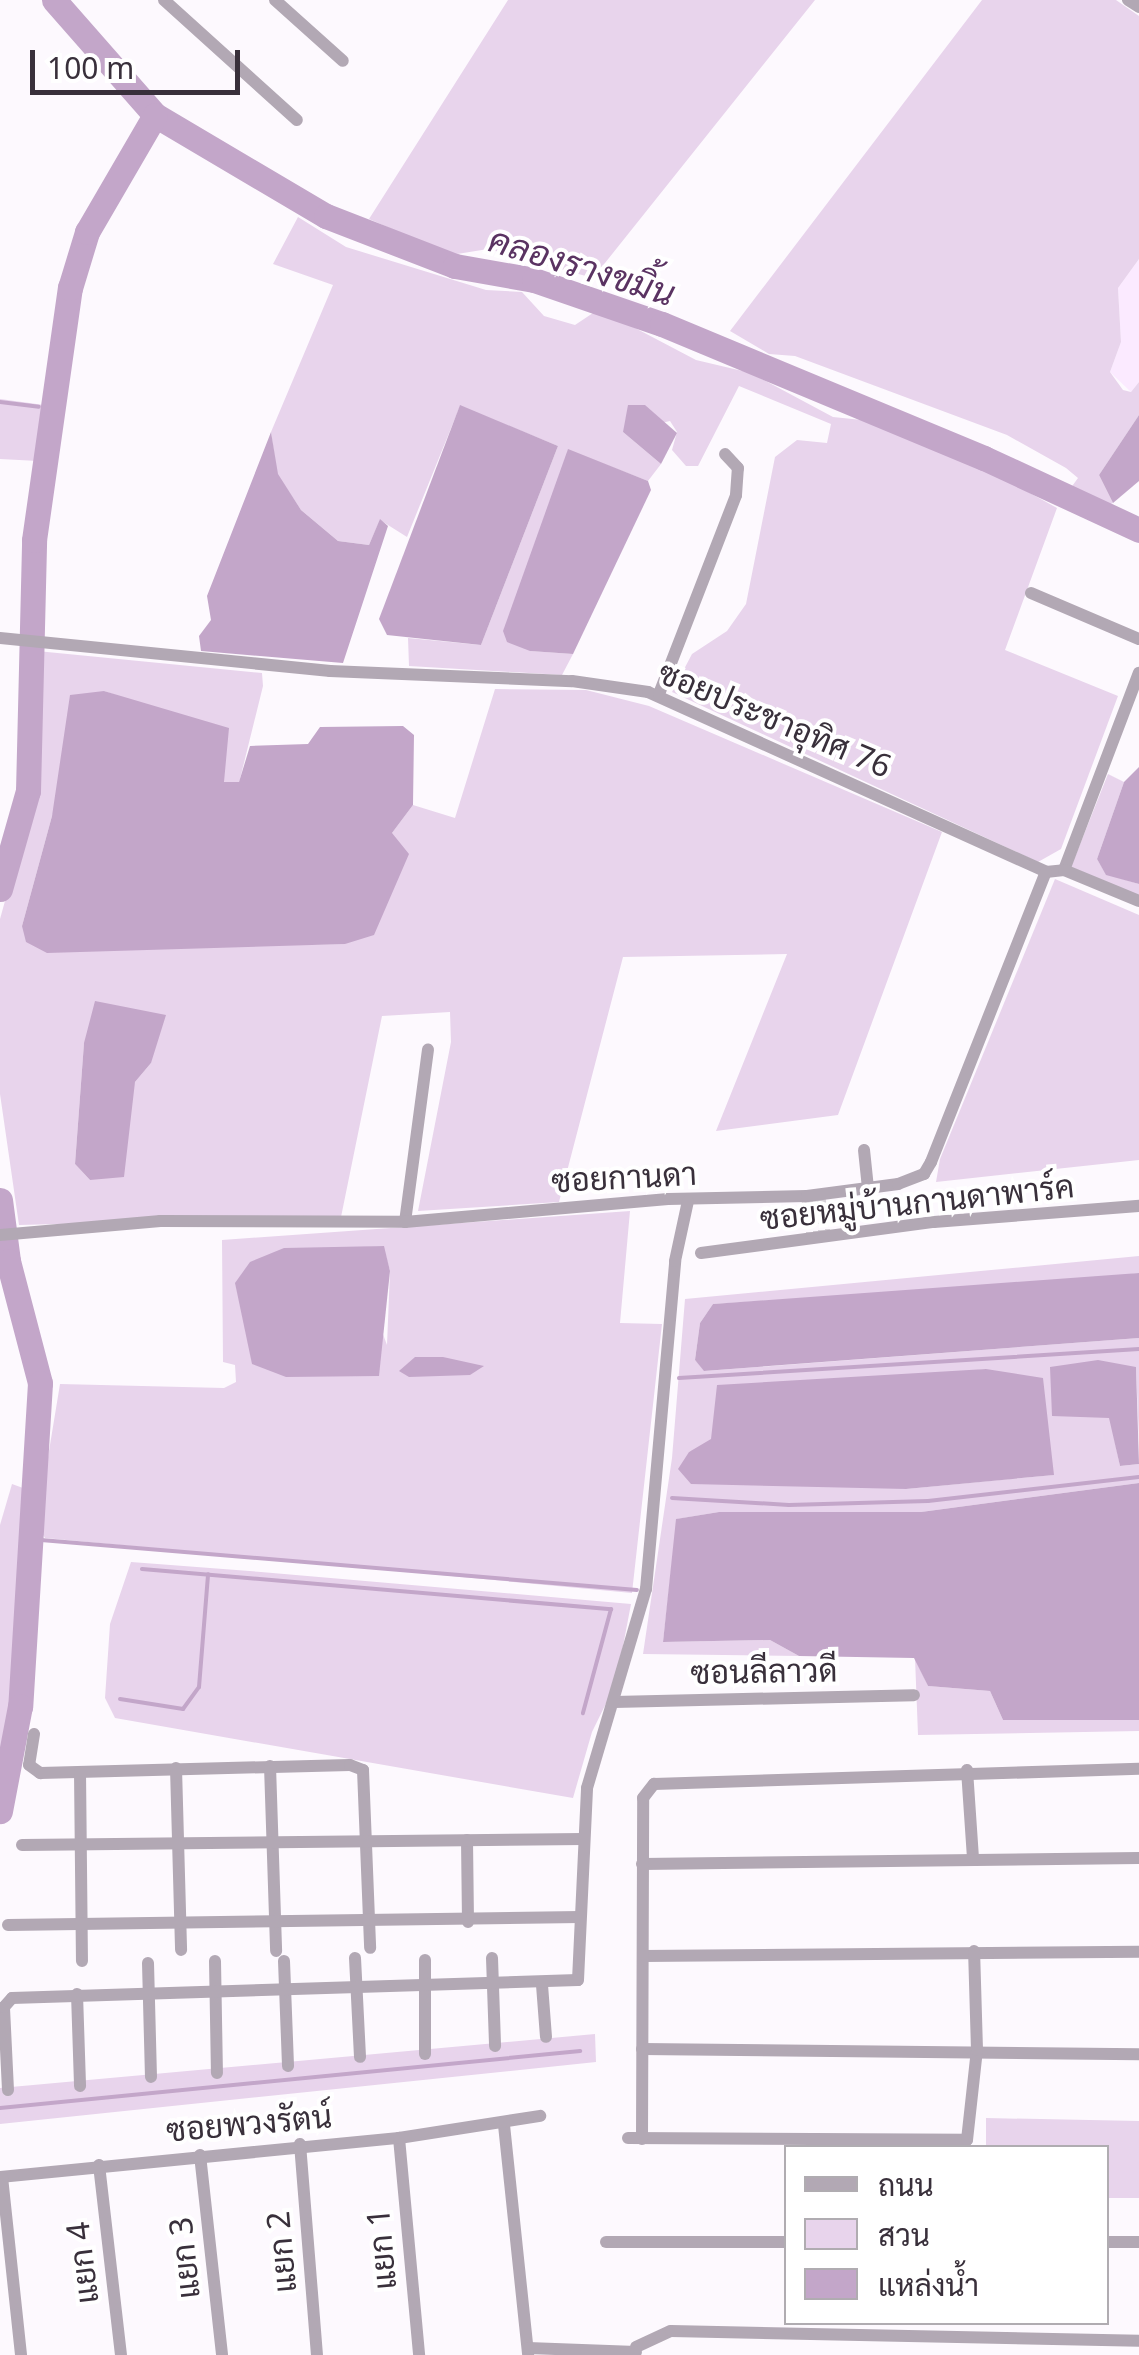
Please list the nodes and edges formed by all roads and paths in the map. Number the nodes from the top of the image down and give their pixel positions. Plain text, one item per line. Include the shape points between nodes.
1 (164, 0) edge
2 (276, 0) edge
3 (1128, 0) edge
4 (1139, 7) edge
5 (343, 61) dead end
6 (298, 120) dead end
7 (726, 454) dead end
8 (1032, 593) dead end
9 (3, 638) edge
10 (1139, 639) edge
11 (1139, 673) edge
12 (659, 694) junction
13 (1064, 870) junction
14 (1046, 872) junction
15 (1139, 901) edge
16 (428, 1050) dead end
17 (864, 1150) dead end
18 (868, 1188) junction
19 (688, 1201) junction
20 (1139, 1206) edge
21 (405, 1222) junction
22 (0, 1234) edge
23 (701, 1254) dead end
24 (914, 1695) dead end
25 (614, 1702) junction
26 (34, 1734) dead end
27 (270, 1766) junction
28 (176, 1768) junction
29 (1139, 1769) edge
30 (967, 1770) junction
31 (80, 1772) junction
32 (583, 1839) junction
33 (468, 1840) junction
34 (275, 1841) junction
35 (368, 1841) junction
36 (22, 1845) dead end
37 (178, 1845) junction
38 (80, 1847) junction
39 (973, 1858) junction
40 (1139, 1858) edge
41 (642, 1864) junction
42 (580, 1917) junction
43 (275, 1922) junction
44 (370, 1922) junction
45 (468, 1922) junction
46 (8, 1924) dead end
47 (179, 1924) junction
48 (80, 1926) junction
49 (370, 1948) dead end
50 (180, 1950) dead end
51 (974, 1951) junction
52 (1139, 1952) edge
53 (643, 1956) junction
54 (355, 1958) dead end
55 (492, 1958) dead end
56 (425, 1960) dead end
57 (82, 1961) dead end
58 (215, 1962) dead end
59 (148, 1963) dead end
60 (542, 1985) junction
61 (491, 1987) junction
62 (355, 1988) junction
63 (424, 1988) junction
64 (149, 1992) junction
65 (215, 1992) junction
66 (286, 1992) junction
67 (77, 1994) junction
68 (546, 2037) dead end
69 (495, 2046) dead end
70 (642, 2049) junction
71 (977, 2050) junction
72 (425, 2054) dead end
73 (1139, 2054) edge
74 (360, 2057) dead end
75 (288, 2066) dead end
76 (217, 2074) dead end
77 (151, 2077) dead end
78 (80, 2086) dead end
79 (8, 2090) dead end
80 (540, 2116) dead end
81 (504, 2124) junction
82 (398, 2138) junction
83 (300, 2144) junction
84 (200, 2155) junction
85 (99, 2165) junction
86 (1, 2177) edge
87 (606, 2242) dead end
88 (784, 2242) edge
89 (1109, 2242) edge
90 (1139, 2242) edge
91 (1139, 2341) edge
92 (636, 2351) edge
93 (528, 2352) edge
94 (21, 2355) edge
95 (121, 2355) edge
96 (222, 2355) edge
97 (316, 2355) edge
98 (419, 2355) edge

1 - 6 street
2 - 5 street
3 - 4 street
7 - 12 street via 738,468 736,495
8 - 10 street
9 - 12 street, ซอยประชาอุทิศ 76 via 256,664 572,681
11 - 13 street
12 - 14 street, ซอยประชาอุทิศ 76
13 - 14 street
13 - 15 street
14 - 18 street, ซอยกานดา via 931,1162 924,1174
16 - 21 street
17 - 18 street
18 - 19 street, ซอยกานดา
19 - 21 street, ซอยกานดา
19 - 25 street via 675,1260 646,1590
20 - 23 street, ซอยหมู่บ้านกานดาพาร์ค via 934,1222
21 - 22 street, ซอยกานดา
24 - 25 street, ซอนลีลาวดี
25 - 32 street via 598,1734
26 - 31 street via 33,1769
27 - 28 street
27 - 34 street
27 - 35 street via 363,1770
28 - 31 street
28 - 37 street
29 - 30 street
30 - 39 street
30 - 41 street via 654,1784 642,1798
31 - 38 street
32 - 33 street
32 - 42 street
33 - 35 street
33 - 45 street
34 - 35 street
34 - 37 street
34 - 43 street
35 - 44 street
36 - 38 street
37 - 38 street
37 - 47 street
38 - 48 street
39 - 40 street
39 - 41 street
41 - 53 street
42 - 45 street
42 - 60 street via 578,1980
43 - 44 street
43 - 47 street
43 - 66 street
44 - 45 street
44 - 49 street
46 - 48 street
47 - 48 street
47 - 50 street
48 - 57 street
51 - 52 street
51 - 53 street
51 - 71 street
53 - 70 street
54 - 62 street
55 - 61 street
56 - 63 street
58 - 65 street
59 - 64 street
60 - 61 street
60 - 68 street
61 - 63 street
61 - 69 street
62 - 63 street
62 - 66 street
62 - 74 street
63 - 72 street
64 - 65 street
64 - 67 street
64 - 77 street
65 - 66 street
65 - 76 street
66 - 75 street
67 - 78 street
67 - 79 street via 7,2002
70 - 71 street
70 - 71 street via 635,2139 960,2144 974,2123
71 - 73 street
80 - 81 street, ซอยพวงรัตน์
81 - 82 street, ซอยพวงรัตน์
81 - 93 street
82 - 83 street, ซอยพวงรัตน์
82 - 98 street, แยก 1
83 - 84 street, ซอยพวงรัตน์
83 - 97 street, แยก 2
84 - 85 street, ซอยพวงรัตน์
84 - 96 street, แยก 3
85 - 86 street, ซอยพวงรัตน์
85 - 95 street, แยก 4
86 - 94 street
87 - 88 street
89 - 90 street
91 - 92 street via 671,2332
92 - 93 street

